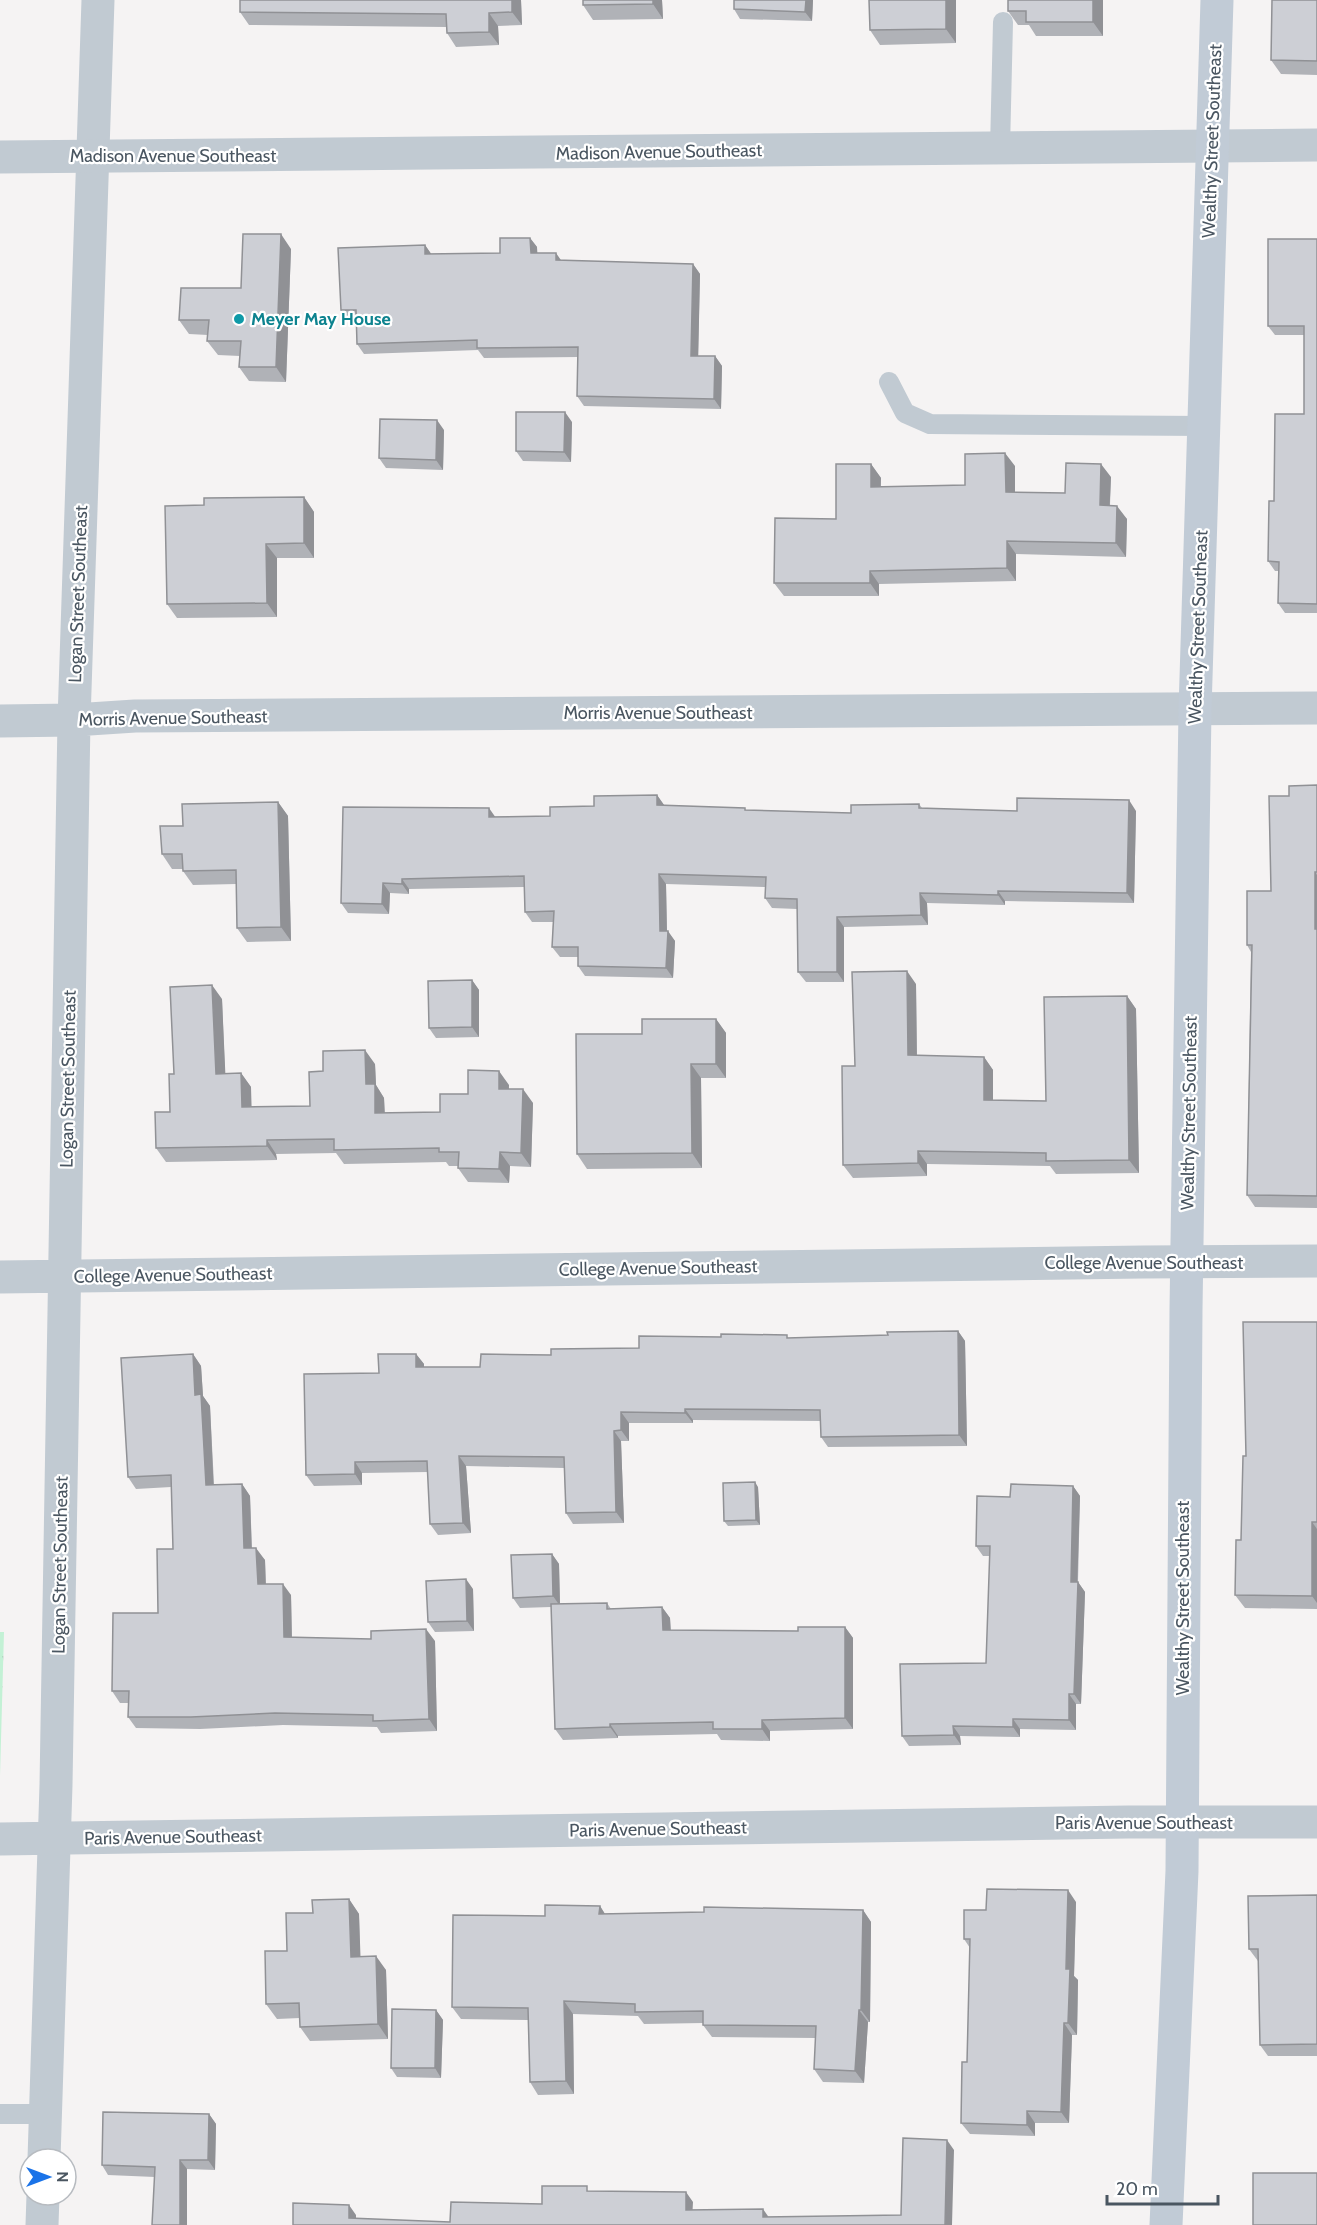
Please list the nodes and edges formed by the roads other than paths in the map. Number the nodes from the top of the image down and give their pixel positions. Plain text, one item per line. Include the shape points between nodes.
1 (98, 0) edge
2 (1217, 0) edge
3 (1003, 22) dead end
4 (1317, 145) edge
5 (1212, 147) junction
6 (1000, 149) junction
7 (0, 157) edge
8 (93, 157) junction
9 (889, 382) dead end
10 (1204, 426) junction
11 (1317, 708) edge
12 (1195, 710) junction
13 (74, 720) junction
14 (0, 721) edge
15 (1186, 1262) junction
16 (1317, 1262) edge
17 (0, 1277) edge
18 (65, 1277) junction
19 (1317, 1822) edge
20 (1183, 1823) junction
21 (0, 1839) edge
22 (55, 1839) junction
23 (0, 2114) edge
24 (46, 2114) junction
25 (45, 2147) edge
26 (43, 2207) edge
27 (42, 2225) edge
28 (1166, 2225) edge

1 - 8 street, Logan Street Southeast
2 - 5 main road, Wealthy Street Southeast
3 - 6 lane
4 - 5 street, Madison Avenue Southeast
5 - 6 street, Madison Avenue Southeast
5 - 10 main road, Wealthy Street Southeast
6 - 8 street, Madison Avenue Southeast
7 - 8 street, Madison Avenue Southeast
8 - 13 street, Logan Street Southeast
9 - 10 lane via 905,413 930,424
10 - 12 main road, Wealthy Street Southeast
11 - 12 street, Morris Avenue Southeast
12 - 13 street, Morris Avenue Southeast via 147,716
12 - 15 main road, Wealthy Street Southeast
13 - 14 street, Morris Avenue Southeast
13 - 18 street, Logan Street Southeast
15 - 16 street, College Avenue Southeast
15 - 18 street, College Avenue Southeast
15 - 20 main road, Wealthy Street Southeast
17 - 18 street, College Avenue Southeast
18 - 22 street, Logan Street Southeast
19 - 20 street, Paris Avenue Southeast
20 - 22 street, Paris Avenue Southeast
20 - 28 main road, Wealthy Street Southeast
21 - 22 street, Paris Avenue Southeast
22 - 24 street, Logan Street Southeast
23 - 24 lane
24 - 25 street, Logan Street Southeast
26 - 27 street

